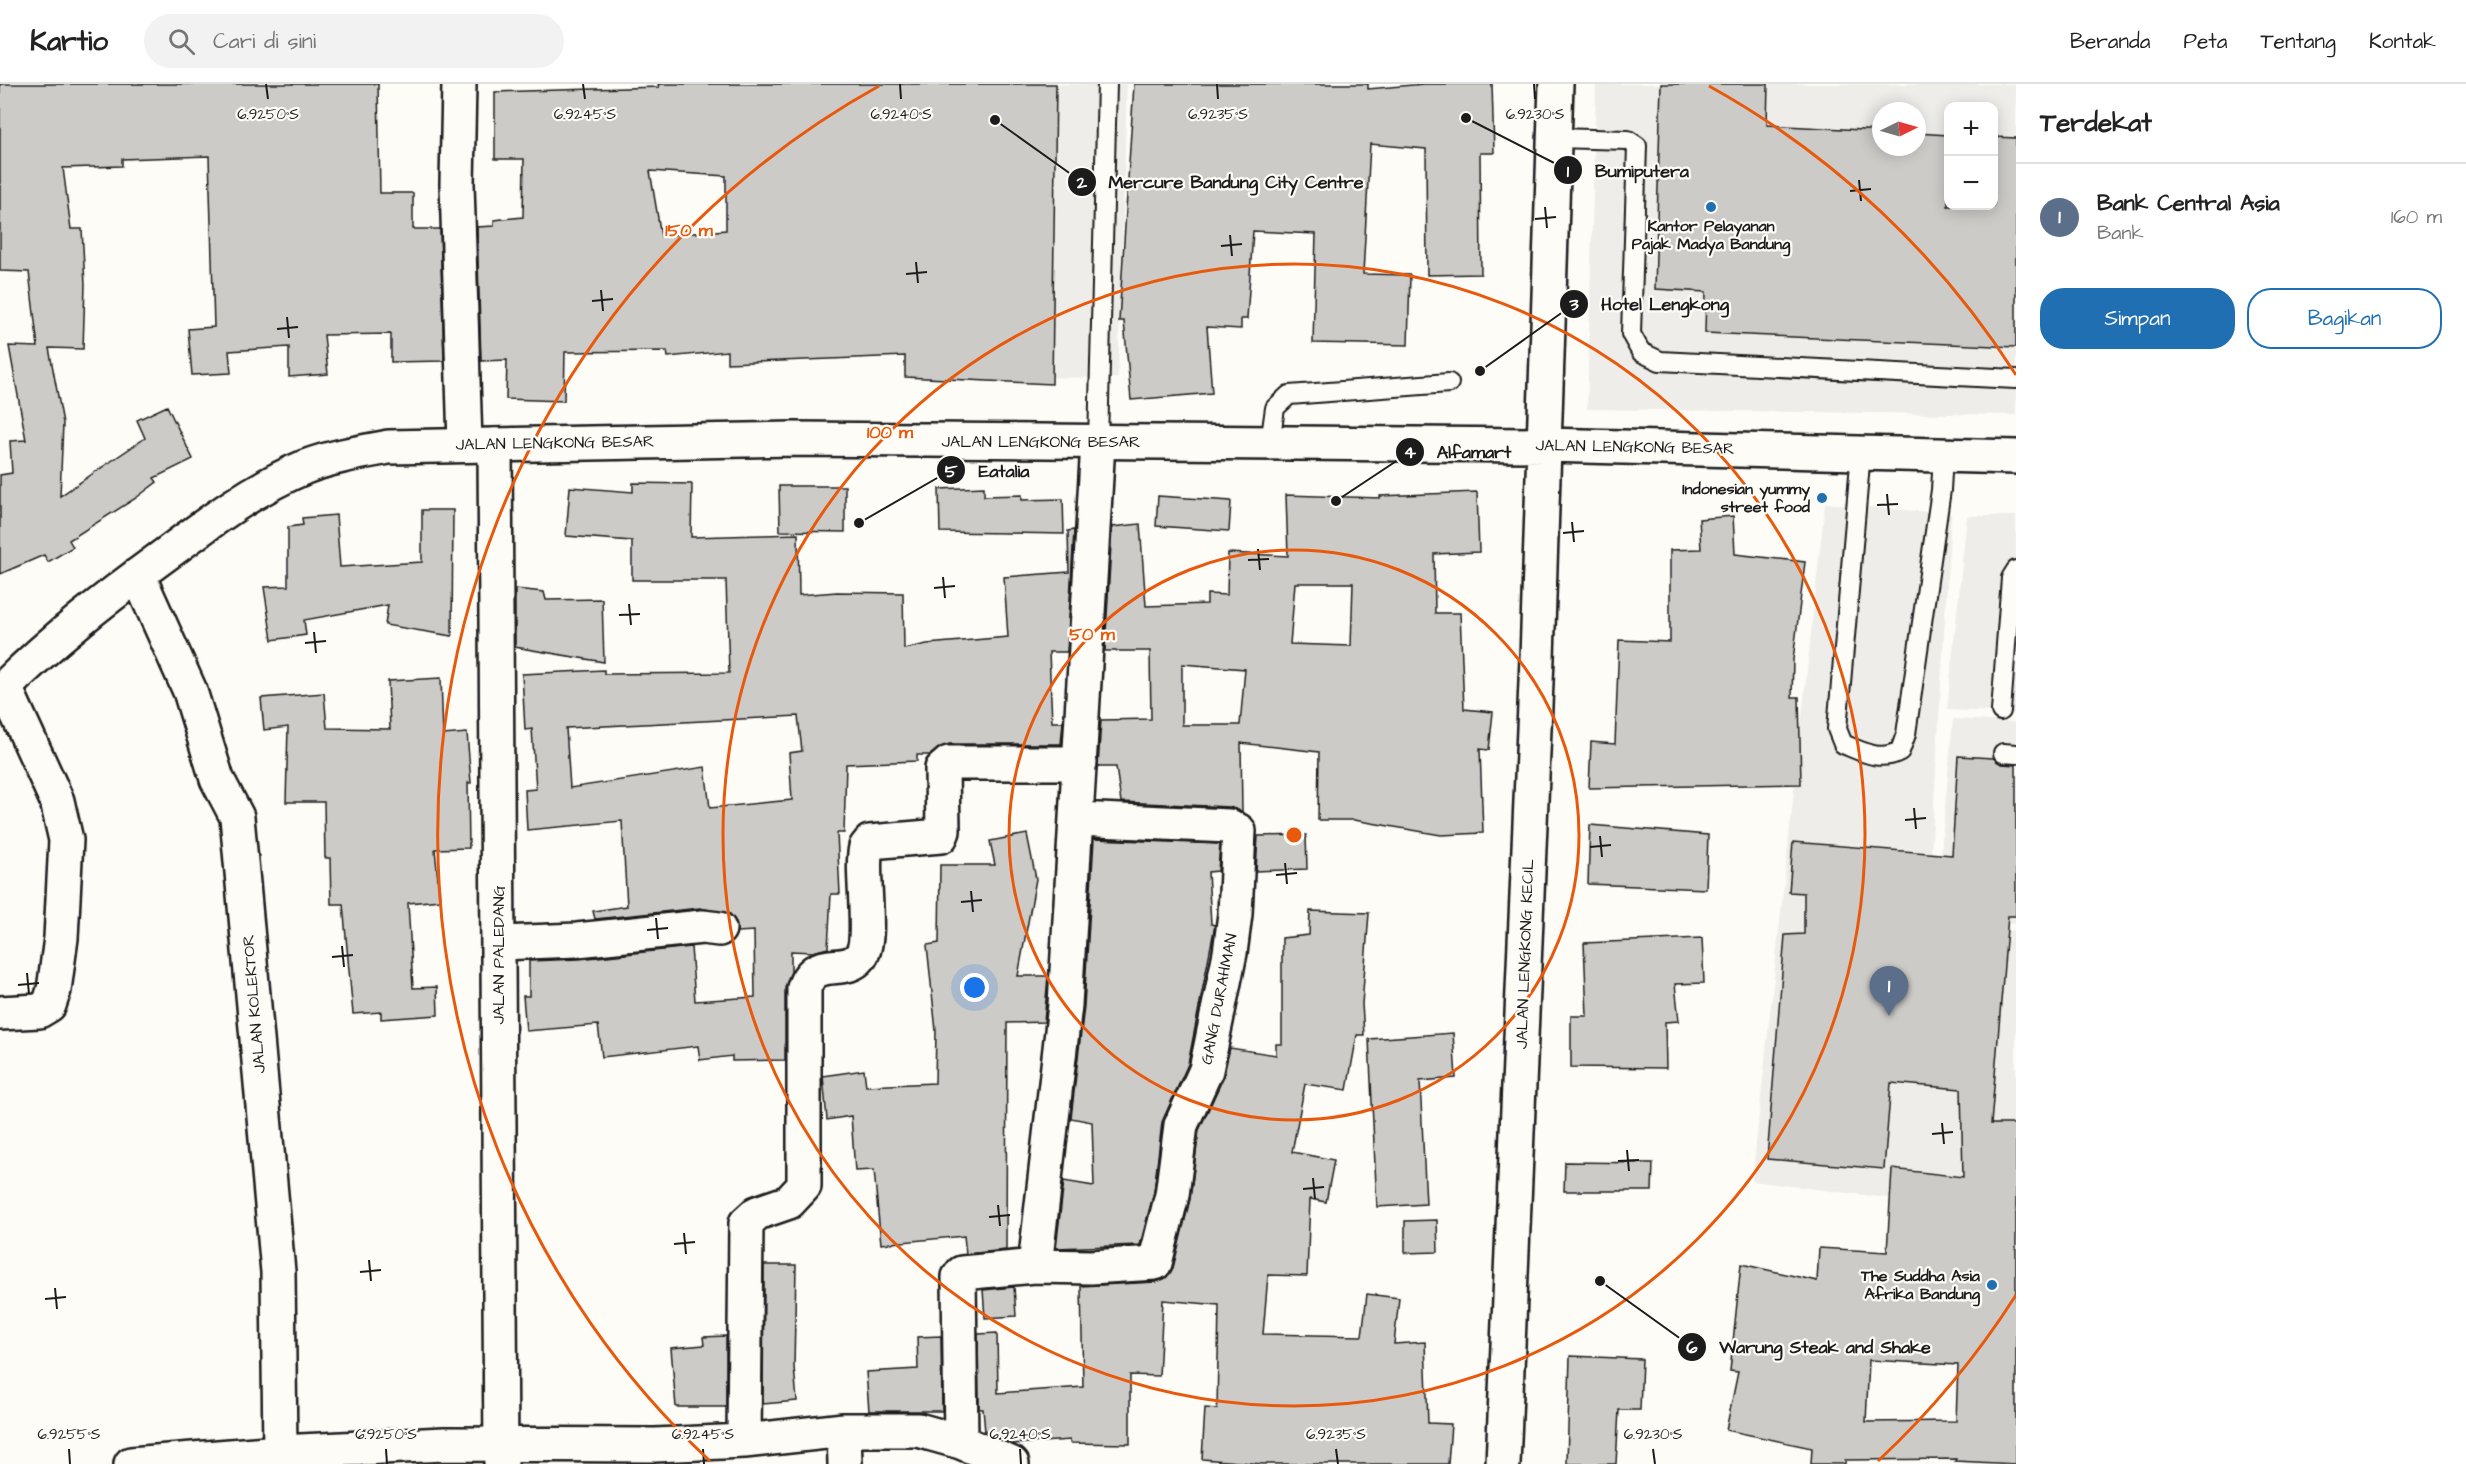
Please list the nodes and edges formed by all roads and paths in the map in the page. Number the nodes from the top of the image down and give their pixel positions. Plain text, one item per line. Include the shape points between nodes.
1 (459, 84) edge
2 (1107, 84) edge
3 (1556, 84) edge
4 (1555, 138) junction
5 (2016, 379) edge
6 (1449, 383) dead end
7 (1098, 442) junction
8 (1270, 443) junction
9 (480, 445) junction
10 (1545, 445) junction
11 (1861, 452) junction
12 (1943, 455) junction
13 (2016, 457) edge
14 (2016, 570) edge
15 (138, 575) junction
16 (2, 689) edge
17 (2001, 711) dead end
18 (1080, 763) junction
19 (1077, 819) junction
20 (719, 928) dead end
21 (499, 943) junction
22 (0, 1013) edge
23 (1035, 1260) junction
24 (844, 1430) junction
25 (744, 1441) junction
26 (961, 1442) junction
27 (280, 1452) junction
28 (501, 1454) edge
29 (131, 1464) edge
30 (845, 1464) edge
31 (1012, 1464) edge
32 (1503, 1464) edge

1 - 9 street, JALAN PALEDANG via 457,184
2 - 7 lane
3 - 4 street, JALAN LENGKONG KECIL
4 - 5 lane via 1628,140 1637,146 1630,334 1641,352 1660,361
4 - 10 street, JALAN LENGKONG KECIL
6 - 8 lane via 1289,395 1275,408
7 - 8 street, JALAN LENGKONG BESAR
7 - 9 street, JALAN LENGKONG BESAR via 792,440
7 - 18 street
8 - 10 street, JALAN LENGKONG BESAR
9 - 15 street, JALAN LENGKONG BESAR via 389,447 306,467 259,489
9 - 21 street, JALAN PALEDANG
10 - 11 street, JALAN LENGKONG BESAR
10 - 32 street, JALAN LENGKONG KECIL
11 - 12 street, JALAN LENGKONG BESAR
11 - 12 lane via 1837,729 1843,744 1874,757 1889,757 1900,751 1906,734
12 - 13 street, JALAN LENGKONG BESAR
14 - 17 lane via 2011,578
15 - 16 street, JALAN LENGKONG BESAR via 59,637
15 - 27 street, JALAN KOLEKTOR via 190,691 217,779 237,818 278,1272
16 - 22 street via 57,801 66,840 61,938 49,1005 39,1011
18 - 19 street
18 - 25 street via 949,763 942,769 940,836 870,842 866,847 863,953 855,962 818,969 804,988 804,1186 789,1202 757,1213 746,1223
19 - 23 street via 1065,1005
19 - 23 street, GANG DURAHMAN via 1234,827 1239,831 1235,914 1206,1070 1181,1125 1172,1195 1155,1263 1091,1267
20 - 21 street
21 - 28 street, JALAN PALEDANG
23 - 26 street via 960,1277
24 - 25 street
24 - 26 street via 918,1430
24 - 30 street
25 - 28 street
26 - 31 street
27 - 28 street via 444,1444
27 - 29 street

